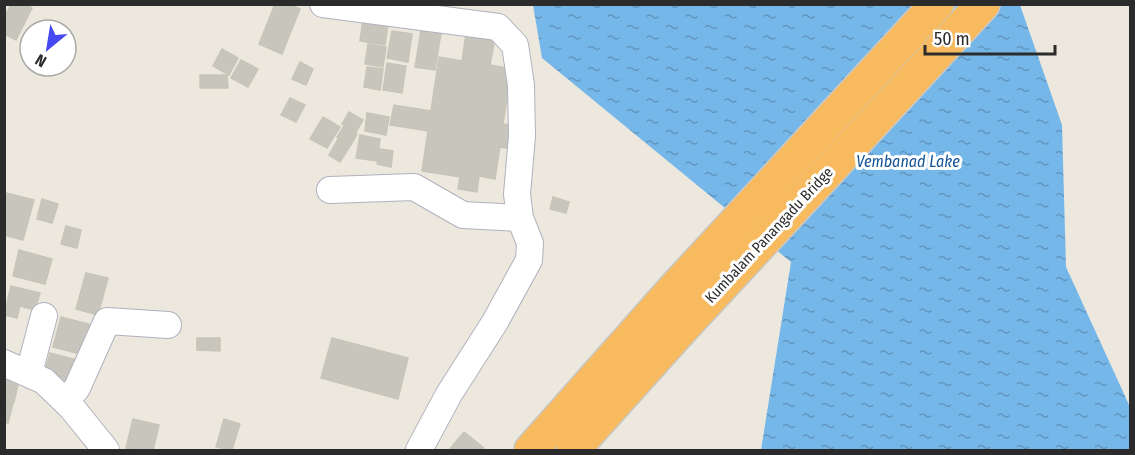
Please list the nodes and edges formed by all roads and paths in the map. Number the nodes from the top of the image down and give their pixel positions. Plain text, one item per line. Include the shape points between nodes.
1 (323, 4) edge
2 (936, 4) edge
3 (983, 4) edge
4 (440, 12) edge
5 (330, 190) dead end
6 (519, 218) junction
7 (44, 316) dead end
8 (168, 325) dead end
9 (4, 363) edge
10 (29, 373) junction
11 (66, 401) junction
12 (106, 450) edge
13 (418, 450) edge
14 (531, 450) edge
15 (573, 450) edge

1 - 4 street
2 - 14 highway
3 - 15 highway, Kumbalam Panangadu Bridge
4 - 6 street via 498,27 515,45 521,85
5 - 6 street via 414,188 463,215
6 - 13 street via 530,243 529,260
7 - 10 street
8 - 11 street via 107,321 77,388
9 - 10 street
10 - 11 street
11 - 12 street

